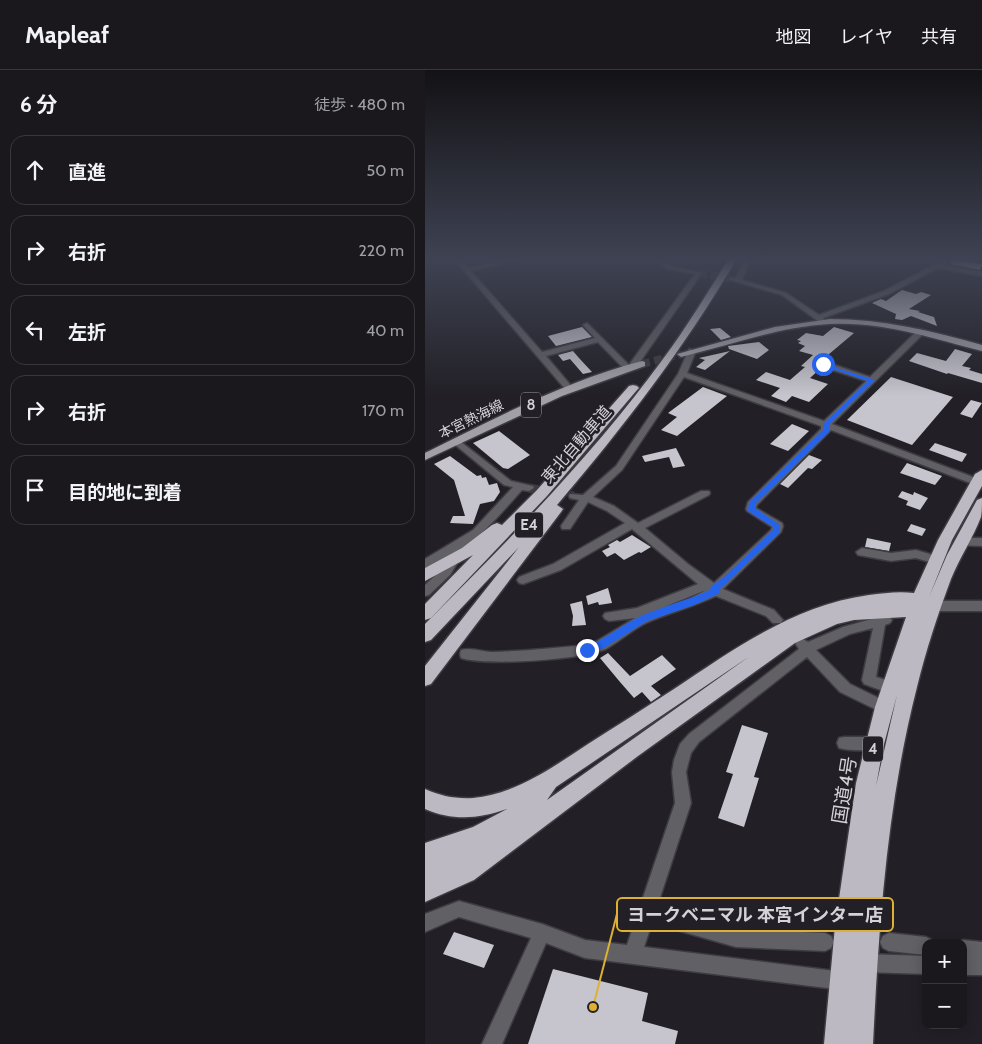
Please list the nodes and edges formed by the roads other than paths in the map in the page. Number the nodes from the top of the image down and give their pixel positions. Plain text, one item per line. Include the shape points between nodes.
1 (498, 305) edge
2 (676, 305) edge
3 (694, 305) edge
4 (705, 305) edge
5 (800, 305) edge
6 (853, 305) edge
7 (820, 320) junction
8 (587, 325) dead end
9 (922, 331) junction
10 (599, 339) junction
11 (982, 348) edge
12 (693, 352) junction
13 (540, 354) junction
14 (681, 354) tunnel mouth
15 (823, 364) dead end
16 (634, 366) junction
17 (681, 374) junction
18 (872, 380) junction
19 (569, 388) junction
20 (622, 410) junction
21 (826, 425) junction
22 (456, 441) junction
23 (425, 457) edge
24 (980, 478) edge
25 (705, 493) dead end
26 (574, 496) tunnel mouth
27 (587, 497) junction
28 (981, 506) edge
29 (635, 525) junction
30 (566, 526) dead end
31 (961, 542) junction
32 (982, 542) edge
33 (862, 552) dead end
34 (936, 560) junction
35 (452, 562) junction
36 (425, 564) edge
37 (425, 575) edge
38 (523, 580) dead end
39 (713, 588) junction
40 (425, 592) edge
41 (923, 605) junction
42 (982, 606) edge
43 (425, 614) edge
44 (609, 616) dead end
45 (777, 620) dead end
46 (425, 634) edge
47 (804, 646) junction
48 (466, 654) dead end
49 (425, 679) edge
50 (891, 687) junction
51 (884, 707) junction
52 (844, 743) dead end
53 (875, 743) junction
54 (553, 778) junction
55 (425, 799) edge
56 (503, 846) junction
57 (425, 854) edge
58 (425, 869) edge
59 (425, 892) edge
60 (646, 913) junction
61 (425, 923) edge
62 (542, 932) junction
63 (825, 942) dead end
64 (889, 942) dead end
65 (922, 946) edge
66 (967, 949) edge
67 (982, 951) edge
68 (633, 954) junction
69 (865, 963) junction
70 (922, 965) edge
71 (967, 966) edge
72 (982, 966) edge
73 (843, 981) junction
74 (491, 1044) edge
75 (837, 1044) edge
76 (860, 1044) edge

1 - 13 street
2 - 16 street
3 - 20 highway, 東北自動車道 / E4
4 - 20 highway, 東北自動車道 / E4 via 687,334
5 - 7 street
6 - 7 street via 823,315
7 - 9 main road via 867,322
7 - 12 main road
8 - 10 street
9 - 11 main road
9 - 18 street
10 - 13 street
10 - 16 street
12 - 14 main road
12 - 17 street
13 - 19 street
15 - 18 street
16 - 19 main road, 本宮熱海線 / 8
17 - 21 street
17 - 27 street via 619,468
18 - 21 street
19 - 22 main road, 本宮熱海線 / 8
20 - 35 highway via 507,519
20 - 43 highway, 東北自動車道 / E4
20 - 46 highway, 東北自動車道 / E4 via 545,508
20 - 49 highway via 601,450
21 - 24 street
21 - 39 street via 826,430 751,504 751,509 777,526 776,532 726,580
22 - 23 main road, 本宮熱海線 / 8
22 - 36 street via 508,483 524,487 508,496 477,533
24 - 34 highway, 国道4号 / 4
25 - 29 street
26 - 27 street
27 - 29 street
27 - 30 street
28 - 31 highway, 国道4号 / 4
29 - 38 street via 557,567
29 - 39 street
31 - 32 street
31 - 41 highway, 国道4号 / 4 via 941,586
33 - 34 street via 891,557 916,554
34 - 41 highway, 国道4号 / 4
35 - 37 highway
35 - 40 street
39 - 44 street via 639,612
39 - 45 street
39 - 48 street via 691,602 643,619 587,650 519,656
41 - 42 street
41 - 50 highway, 国道4号 / 4
41 - 54 highway via 893,598 848,603 781,629
41 - 56 highway via 833,619 789,638
41 - 69 highway, 国道4号 / 4 via 909,686 885,789
47 - 50 street via 847,630 882,622 869,680
47 - 51 street via 845,688
47 - 60 street via 685,749 679,772 683,803
50 - 51 highway, 国道4号 / 4
51 - 53 highway, 国道4号 / 4
52 - 53 street
53 - 73 highway, 国道4号 / 4 via 847,926
54 - 55 highway via 523,794 480,807 444,807
54 - 57 highway via 528,806 511,817 462,842
56 - 58 highway
56 - 59 highway via 466,872
60 - 63 street via 736,938
60 - 68 street
61 - 62 street via 459,909
62 - 68 street via 585,949
62 - 74 street
64 - 65 street
66 - 67 street
68 - 73 street
69 - 70 street
69 - 76 highway, 国道4号 / 4
71 - 72 street
73 - 75 highway, 国道4号 / 4

